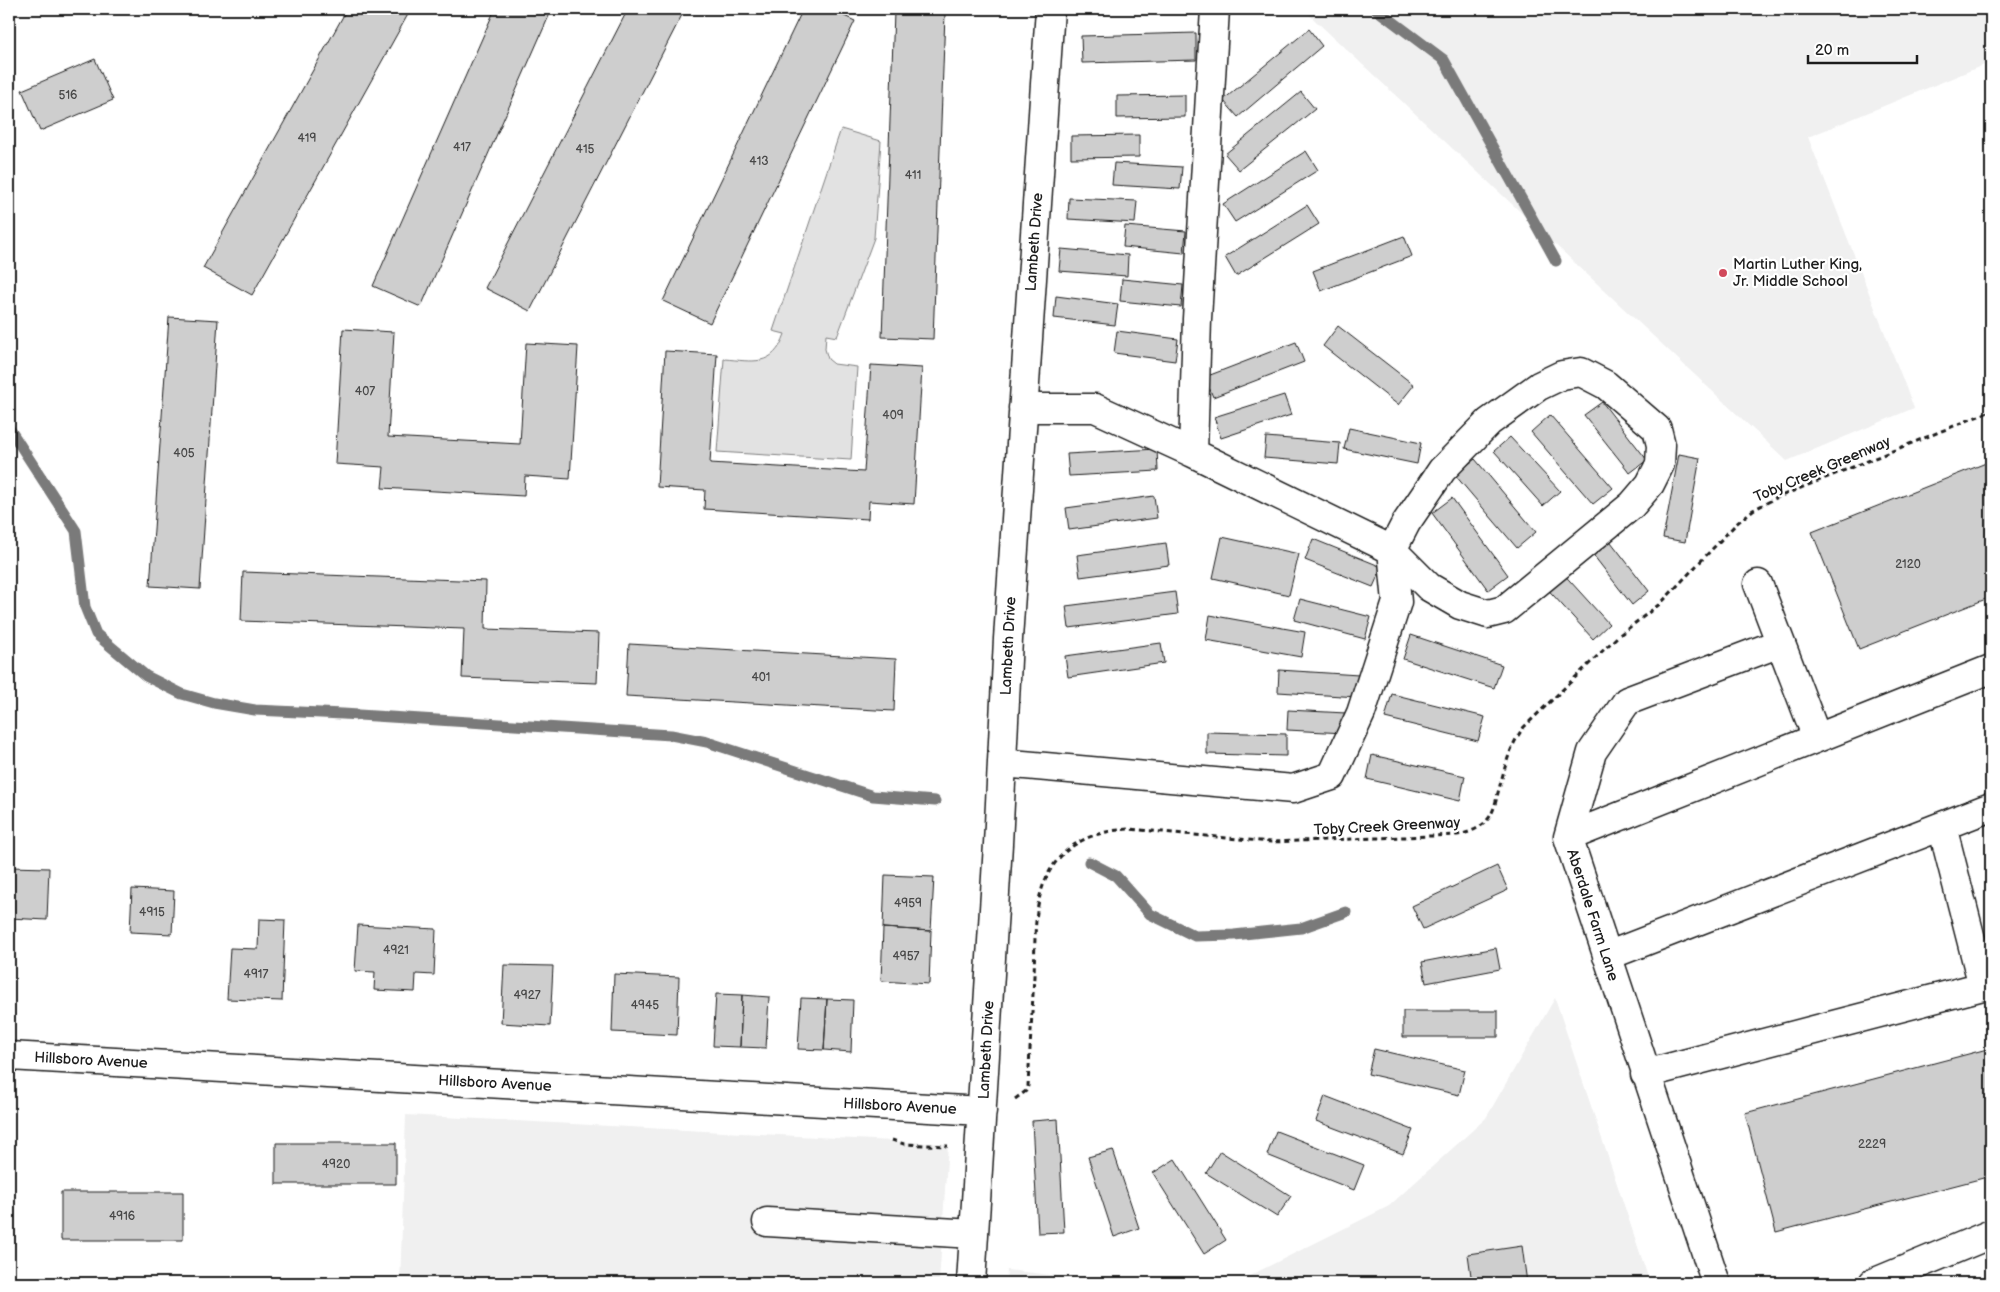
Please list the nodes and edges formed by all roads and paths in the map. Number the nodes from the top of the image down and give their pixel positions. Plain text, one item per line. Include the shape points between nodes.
1 (1050, 9) edge
2 (1215, 9) edge
3 (1023, 408) junction
4 (1991, 411) edge
5 (1192, 453) junction
6 (1392, 550) junction
7 (1758, 584) dead end
8 (1780, 643) junction
9 (1991, 670) edge
10 (1817, 738) junction
11 (1001, 770) junction
12 (1991, 807) edge
13 (1942, 826) junction
14 (1568, 837) junction
15 (1607, 956) junction
16 (9, 1056) edge
17 (1645, 1074) junction
18 (1015, 1107) dead end
19 (982, 1111) junction
20 (767, 1222) dead end
21 (974, 1234) junction
22 (1991, 1234) edge
23 (971, 1283) edge
24 (1716, 1283) edge
25 (1873, 1283) edge

1 - 3 street, Lambeth Drive
2 - 5 street
3 - 5 street via 1095,408
3 - 11 street, Lambeth Drive
4 - 18 path, Toby Creek Greenway via 1753,510 1661,603 1617,637 1524,728 1512,747 1494,809 1488,819 1468,833 1271,842 1130,829 1090,835 1074,843 1052,868 1039,899 1028,1086 1016,1099
5 - 6 street
6 - 6 street via 1429,586 1460,605 1488,614 1504,610 1632,505 1650,484 1660,464 1661,445 1657,429 1606,385 1581,372 1562,375 1539,386 1489,422 1442,470
6 - 11 street via 1397,602 1361,713 1332,776 1293,788
7 - 8 street
8 - 10 street
8 - 14 street via 1627,702 1592,752
9 - 10 street, Aberdale Farm Lane
10 - 14 street, Aberdale Farm Lane
11 - 19 street, Lambeth Drive
12 - 13 street
13 - 15 street
13 - 17 street via 1983,986
14 - 15 street, Aberdale Farm Lane
15 - 17 street, Aberdale Farm Lane
16 - 19 street, Hillsboro Avenue
17 - 24 street, Aberdale Farm Lane
19 - 21 street, Lambeth Drive
20 - 21 street
21 - 23 street, Lambeth Drive
22 - 25 street

